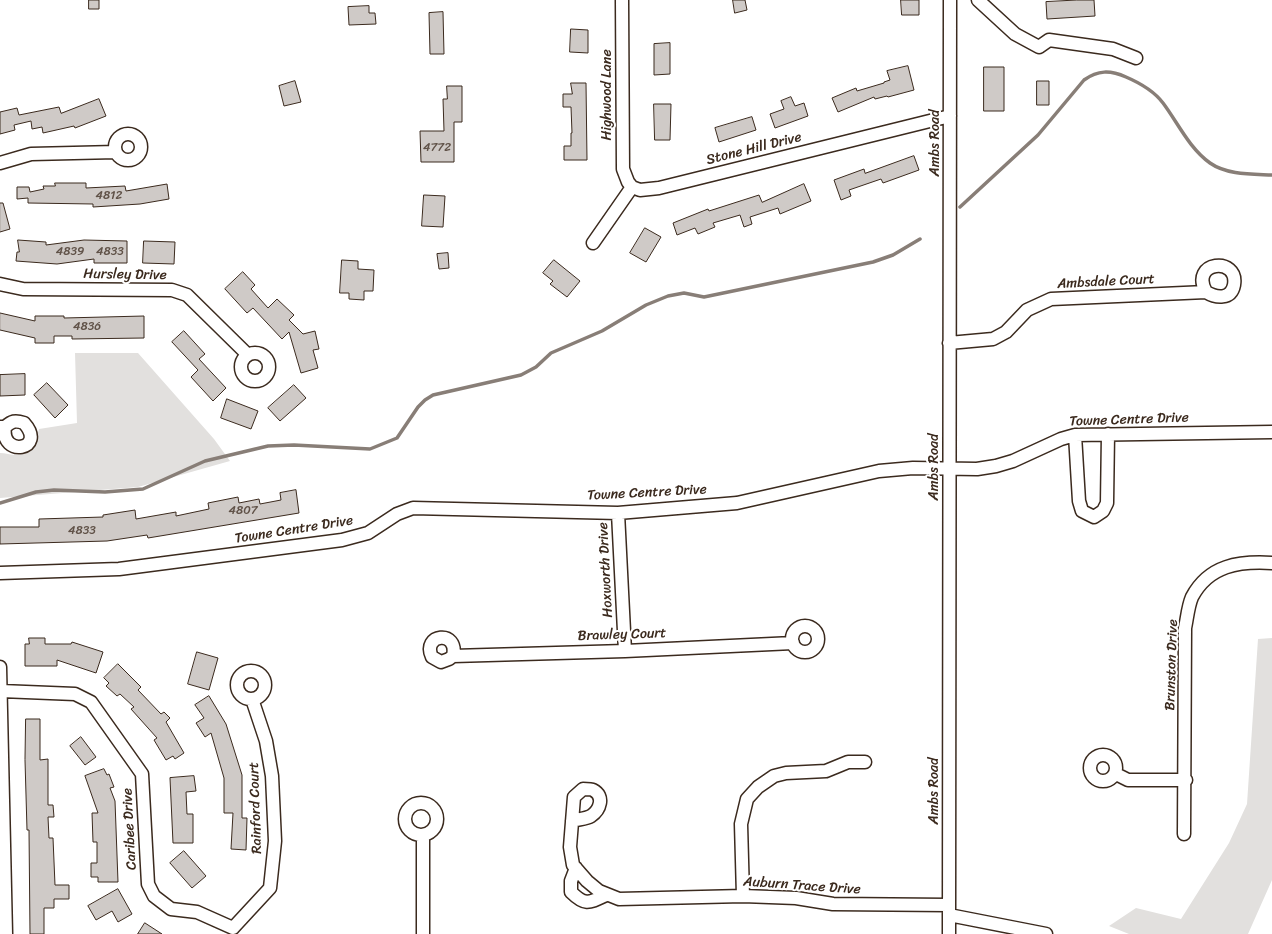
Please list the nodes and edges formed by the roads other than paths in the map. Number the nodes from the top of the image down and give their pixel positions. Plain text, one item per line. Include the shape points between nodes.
1 (622, 0) edge
2 (950, 0) edge
3 (978, 0) edge
4 (1136, 58) dead end
5 (950, 116) junction
6 (116, 152) dead end
7 (0, 163) edge
8 (632, 187) junction
9 (593, 243) dead end
10 (0, 284) edge
11 (1206, 292) dead end
12 (949, 343) junction
13 (248, 355) dead end
14 (1272, 432) edge
15 (1108, 434) junction
16 (1075, 435) junction
17 (949, 468) junction
18 (618, 512) junction
19 (1272, 563) edge
20 (0, 573) edge
21 (793, 643) dead end
22 (625, 651) junction
23 (452, 656) dead end
24 (0, 667) edge
25 (1, 691) junction
26 (252, 700) dead end
27 (865, 762) dead end
28 (1116, 774) dead end
29 (1186, 780) junction
30 (572, 821) dead end
31 (1184, 834) dead end
32 (423, 835) dead end
33 (576, 868) junction
34 (606, 895) junction
35 (743, 896) junction
36 (949, 910) junction
37 (233, 931) edge
38 (6, 934) edge
39 (423, 934) edge
40 (949, 934) edge
41 (1046, 934) edge

1 - 8 street, Highwood Lane via 623,169
2 - 5 street, Ambs Road
3 - 4 street via 1015,34 1039,47 1049,40 1113,49
5 - 8 street, Stone Hill Drive via 659,188 640,190
5 - 12 street, Ambs Road
6 - 7 street via 31,154
8 - 9 street
10 - 13 street, Hursley Drive via 23,289 172,290 187,295
11 - 12 street, Ambsdale Court via 1051,299 1027,310 1006,332 993,339
12 - 17 street, Ambs Road
14 - 15 street, Towne Centre Drive
15 - 16 street, Towne Centre Drive
15 - 16 street via 1107,503 1103,512 1094,517 1082,511 1079,501
16 - 17 street, Towne Centre Drive via 1060,438 1013,461 996,466 978,469
17 - 18 street, Towne Centre Drive via 879,470 737,503
17 - 36 street, Ambs Road
18 - 20 street, Towne Centre Drive via 413,508 397,514 368,534 342,540 119,569
18 - 22 street, Hoxworth Drive
19 - 29 street, Brunston Drive via 1250,562 1210,574 1192,598 1185,628
21 - 22 street, Brawley Court
22 - 23 street, Brawley Court
24 - 25 street
25 - 37 street, Caribee Drive via 75,694 91,702 142,774 150,891 171,909 197,912
25 - 38 street
26 - 37 street, Rainford Court via 266,741 272,776 275,841 270,888
27 - 35 street via 848,762 826,771 774,776 747,799 741,824
28 - 29 street via 1128,780
29 - 31 street, Brunston Drive
30 - 33 street, Auburn Trace Drive via 570,847 573,865
32 - 39 street
33 - 34 street, Auburn Trace Drive via 587,881
33 - 34 street via 570,881 571,892 580,901 590,902
34 - 35 street, Auburn Trace Drive via 619,899
35 - 36 street, Auburn Trace Drive
36 - 40 street, Ambs Road
36 - 41 street, Auburn Trace Drive

